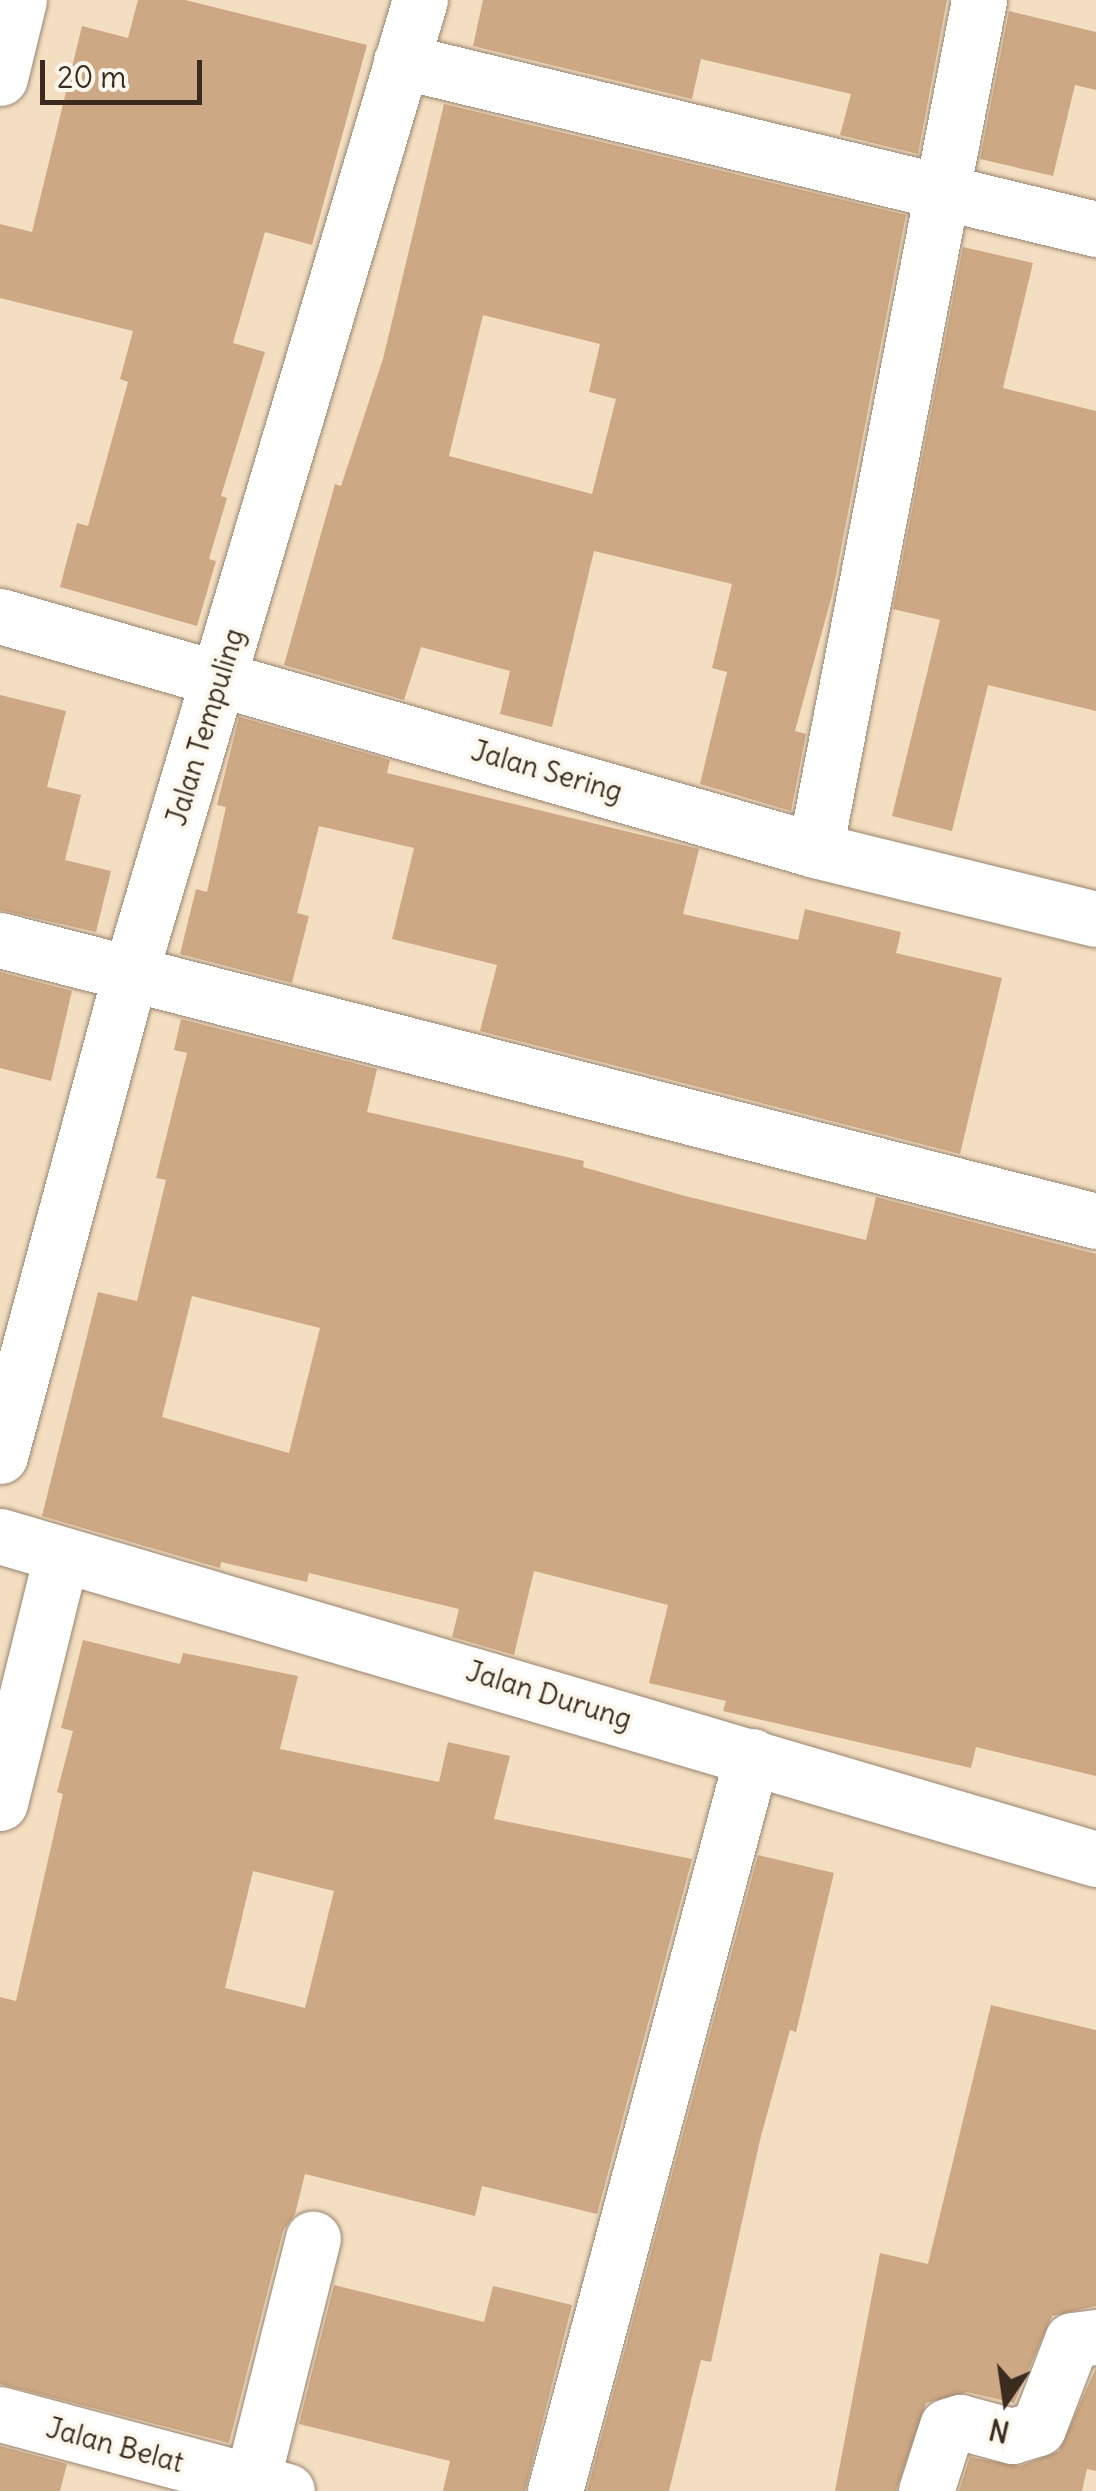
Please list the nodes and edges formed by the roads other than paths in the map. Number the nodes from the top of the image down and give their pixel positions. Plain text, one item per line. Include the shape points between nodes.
1 (19, 0) edge
2 (420, 0) edge
3 (979, 0) edge
4 (401, 62) junction
5 (0, 78) edge
6 (942, 187) junction
7 (1096, 229) edge
8 (0, 616) edge
9 (222, 675) junction
10 (816, 850) junction
11 (1096, 919) edge
12 (0, 940) edge
13 (130, 974) junction
14 (1096, 1221) edge
15 (0, 1456) edge
16 (0, 1536) edge
17 (62, 1556) junction
18 (752, 1756) junction
19 (0, 1803) edge
20 (1096, 1859) edge
21 (313, 2239) dead end
22 (1096, 2337) edge
23 (0, 2414) edge
24 (270, 2486) edge
25 (555, 2491) edge
26 (926, 2491) edge

1 - 5 street
2 - 4 street, Jalan Tempuling
3 - 6 street
4 - 6 street
4 - 9 street, Jalan Tempuling
6 - 7 street
6 - 10 street
8 - 9 street, Jalan Sering
9 - 10 street, Jalan Sering
9 - 13 street, Jalan Tempuling
10 - 11 street, Jalan Sering
12 - 13 street
13 - 14 street
13 - 15 street, Jalan Tempuling
16 - 17 street, Jalan Durung
17 - 18 street, Jalan Durung
17 - 19 street
18 - 20 street, Jalan Durung
18 - 25 street
21 - 24 street
22 - 26 street via 1072,2340 1038,2428 1012,2436 960,2422 947,2426
23 - 24 street, Jalan Belat

